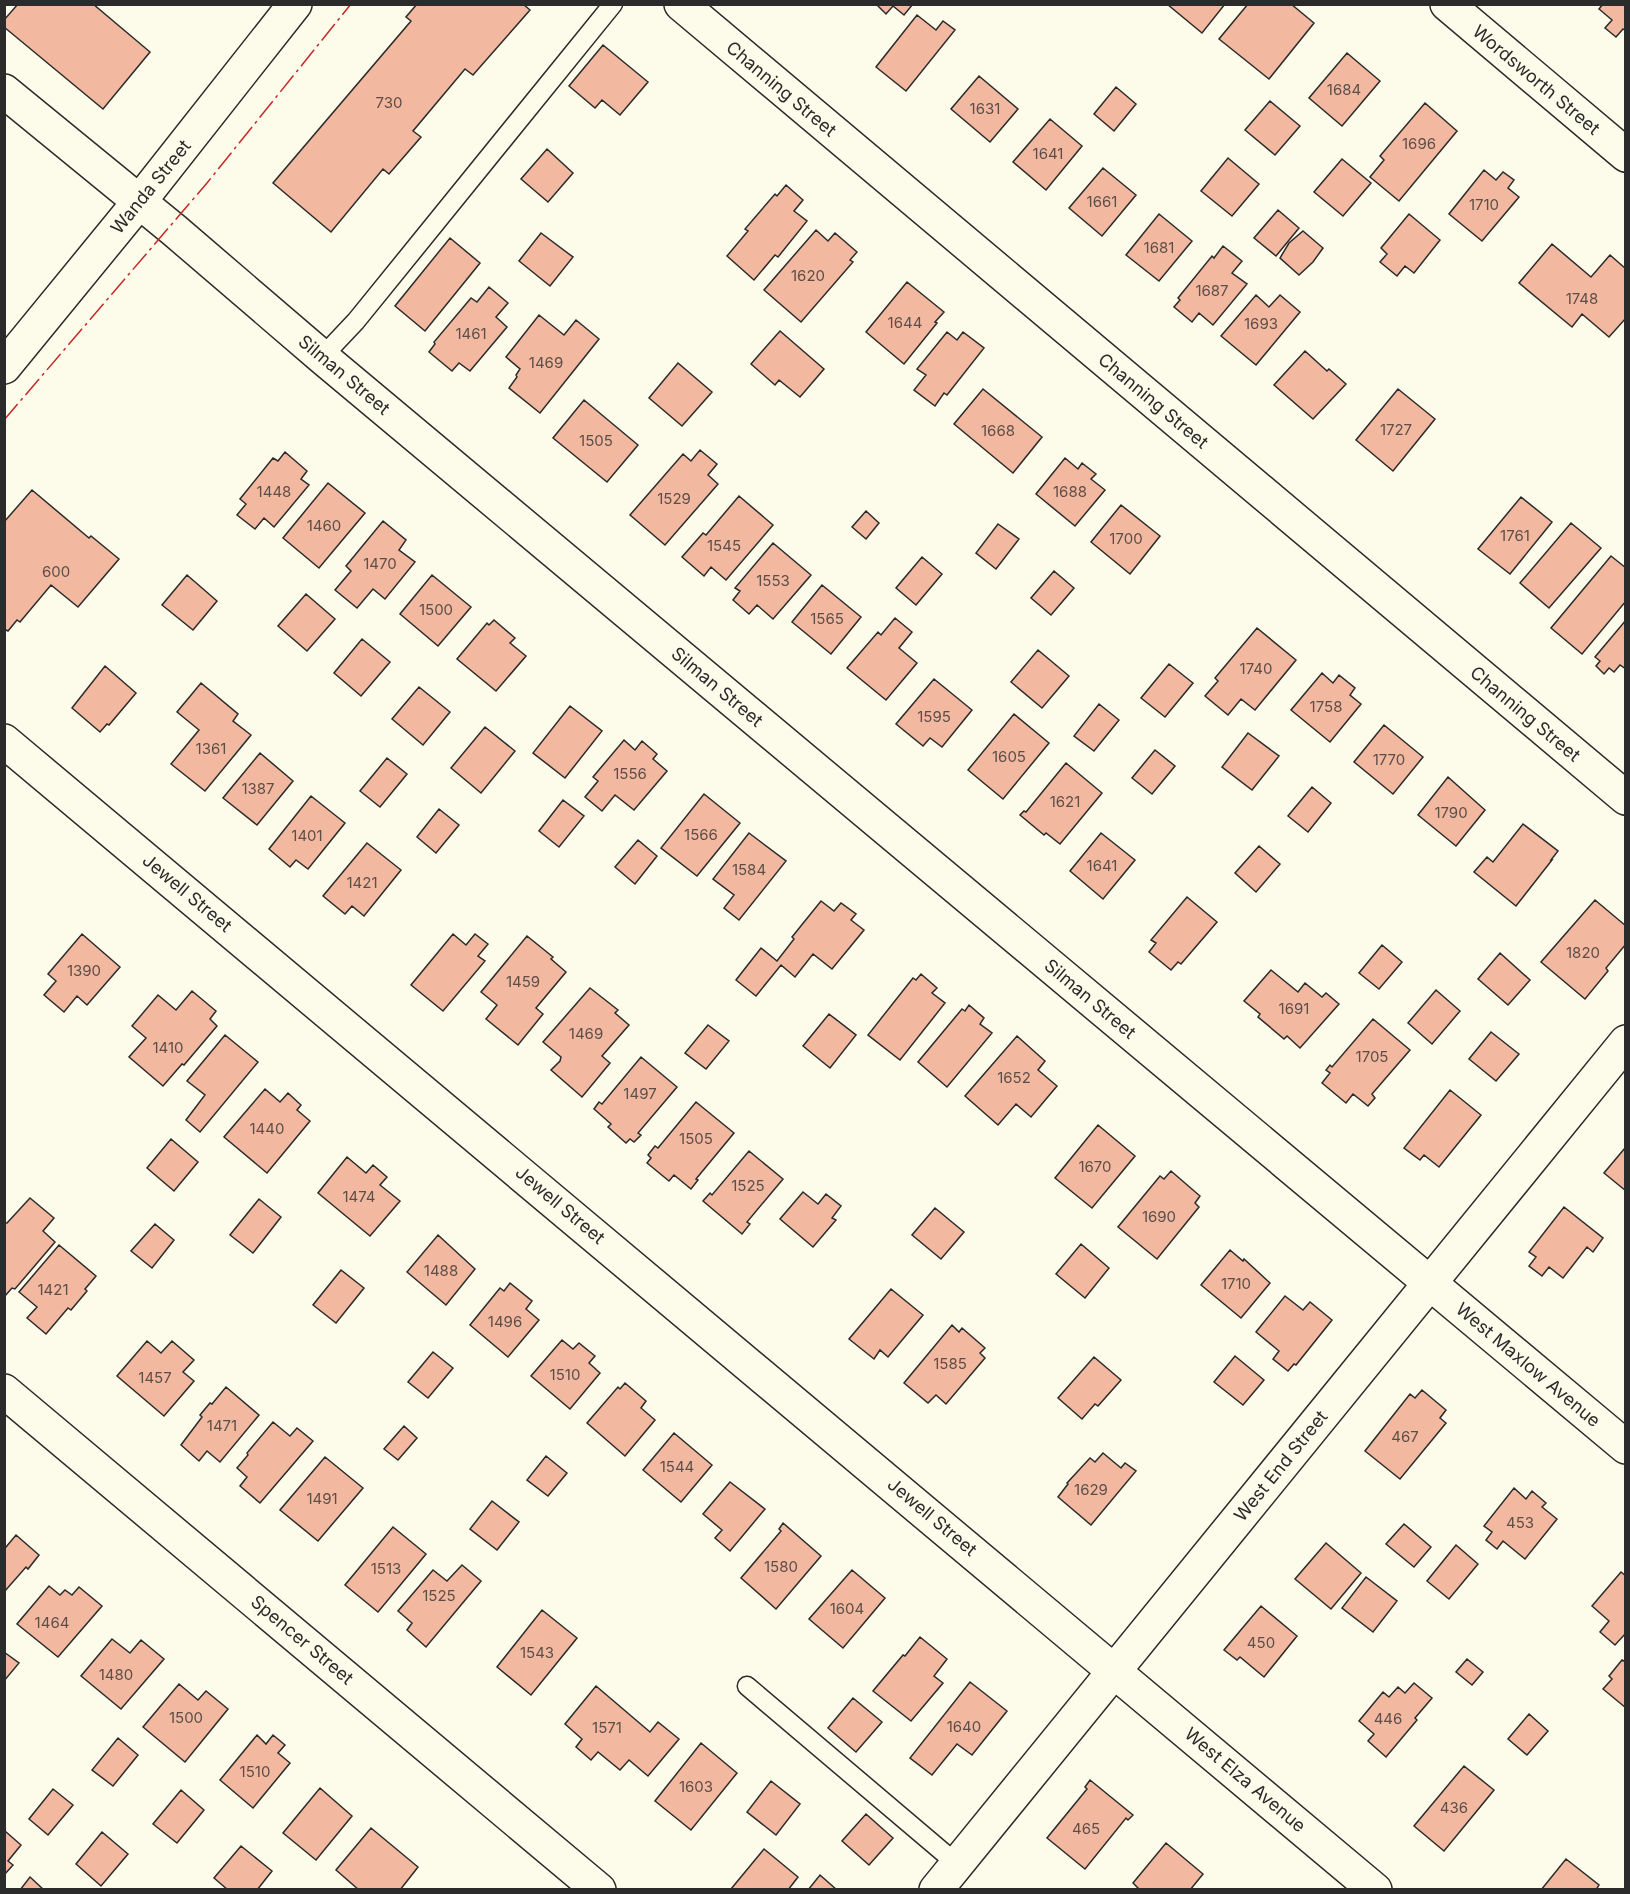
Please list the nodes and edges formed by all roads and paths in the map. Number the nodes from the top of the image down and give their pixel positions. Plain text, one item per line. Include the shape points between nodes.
1 (295, 4) edge
2 (613, 4) edge
3 (681, 4) edge
4 (1447, 4) edge
5 (4, 92) edge
6 (1626, 155) edge
7 (139, 202) junction
8 (322, 357) junction
9 (4, 367) edge
10 (4, 741) edge
11 (1626, 798) edge
12 (1626, 1042) edge
13 (1430, 1282) junction
14 (4, 1391) edge
15 (1626, 1447) edge
16 (1114, 1671) junction
17 (747, 1686) dead end
18 (957, 1864) junction
19 (599, 1890) edge
20 (936, 1890) edge
21 (1375, 1890) edge

1 - 7 street, Wanda Street
2 - 8 lane via 356,321
3 - 11 street, Channing Street
4 - 6 street, Wordsworth Street
5 - 7 street, Silman Street
7 - 8 street, Silman Street
7 - 9 street, Wanda Street
8 - 13 street, Silman Street
10 - 16 street, Jewell Street
12 - 13 street, West End Street
13 - 15 street, West Maxlow Avenue
13 - 16 street, West End Street
14 - 19 street, Spencer Street
16 - 18 street, West End Street
16 - 21 street, West Elza Avenue
17 - 18 lane
18 - 20 street, West End Street

